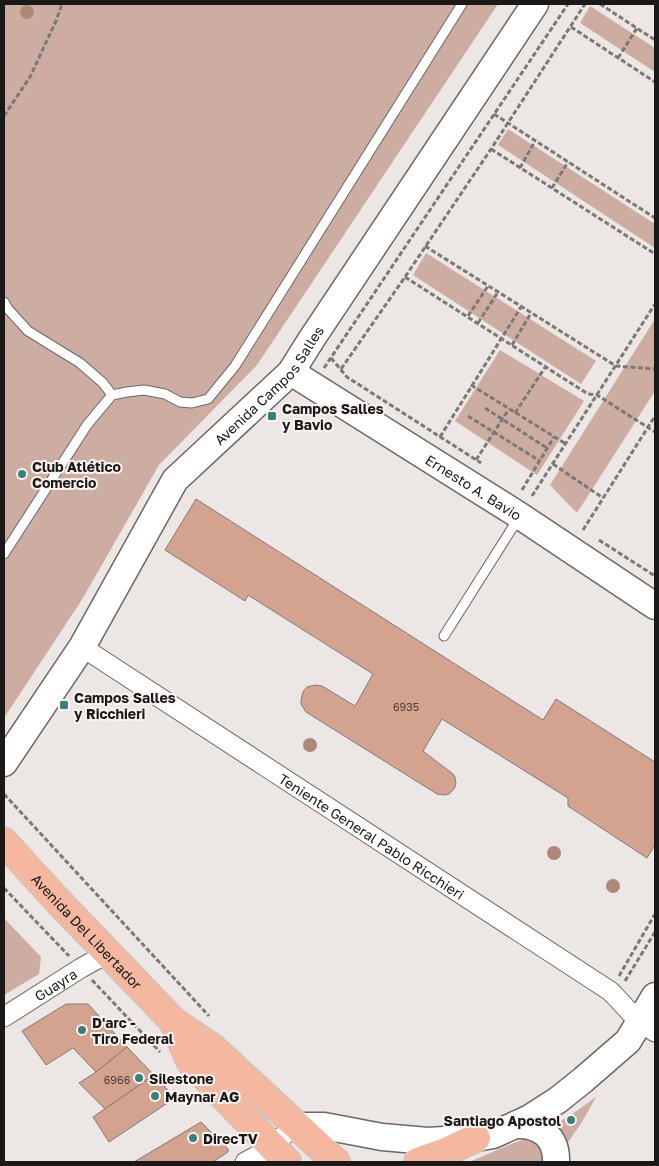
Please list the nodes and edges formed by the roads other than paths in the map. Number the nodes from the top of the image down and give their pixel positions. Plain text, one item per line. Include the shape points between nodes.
1 (462, 4) edge
2 (535, 4) edge
3 (4, 302) edge
4 (301, 378) junction
5 (112, 395) junction
6 (520, 516) junction
7 (4, 554) edge
8 (655, 606) edge
9 (444, 636) dead end
10 (82, 647) junction
11 (4, 763) edge
12 (4, 842) edge
13 (108, 953) junction
14 (655, 996) edge
15 (4, 1018) edge
16 (173, 1021) junction
17 (647, 1027) edge
18 (516, 1125) junction
19 (296, 1126) junction
20 (476, 1138) junction
21 (278, 1153) edge
22 (245, 1162) edge
23 (336, 1162) edge
24 (418, 1162) edge
25 (556, 1162) edge

1 - 5 lane via 235,366 208,399 180,402 165,394 144,390
2 - 4 main road, Avenida Campos Salles via 312,340
3 - 5 lane via 28,331 80,364
4 - 6 main road, Ernesto A. Bavio
4 - 10 main road, Avenida Campos Salles via 175,480
5 - 7 lane via 87,425
6 - 8 main road, Ernesto A. Bavio
6 - 9 lane
10 - 11 main road, Avenida Campos Salles
10 - 17 street, Teniente General Pablo Ricchieri via 612,994
12 - 13 main road, Avenida Del Libertador
13 - 15 street, Guayra
13 - 16 main road, Avenida Del Libertador
14 - 17 main road
16 - 19 main road, Avenida Del Libertador via 213,1048
16 - 21 main road, Avenida Del Libertador via 190,1061
17 - 18 main road via 558,1100
18 - 20 main road
18 - 25 main road via 535,1127 544,1133 553,1144
19 - 20 main road via 324,1126 404,1140
19 - 21 street
19 - 23 main road, Avenida Del Libertador
20 - 24 main road
21 - 22 street via 258,1154

